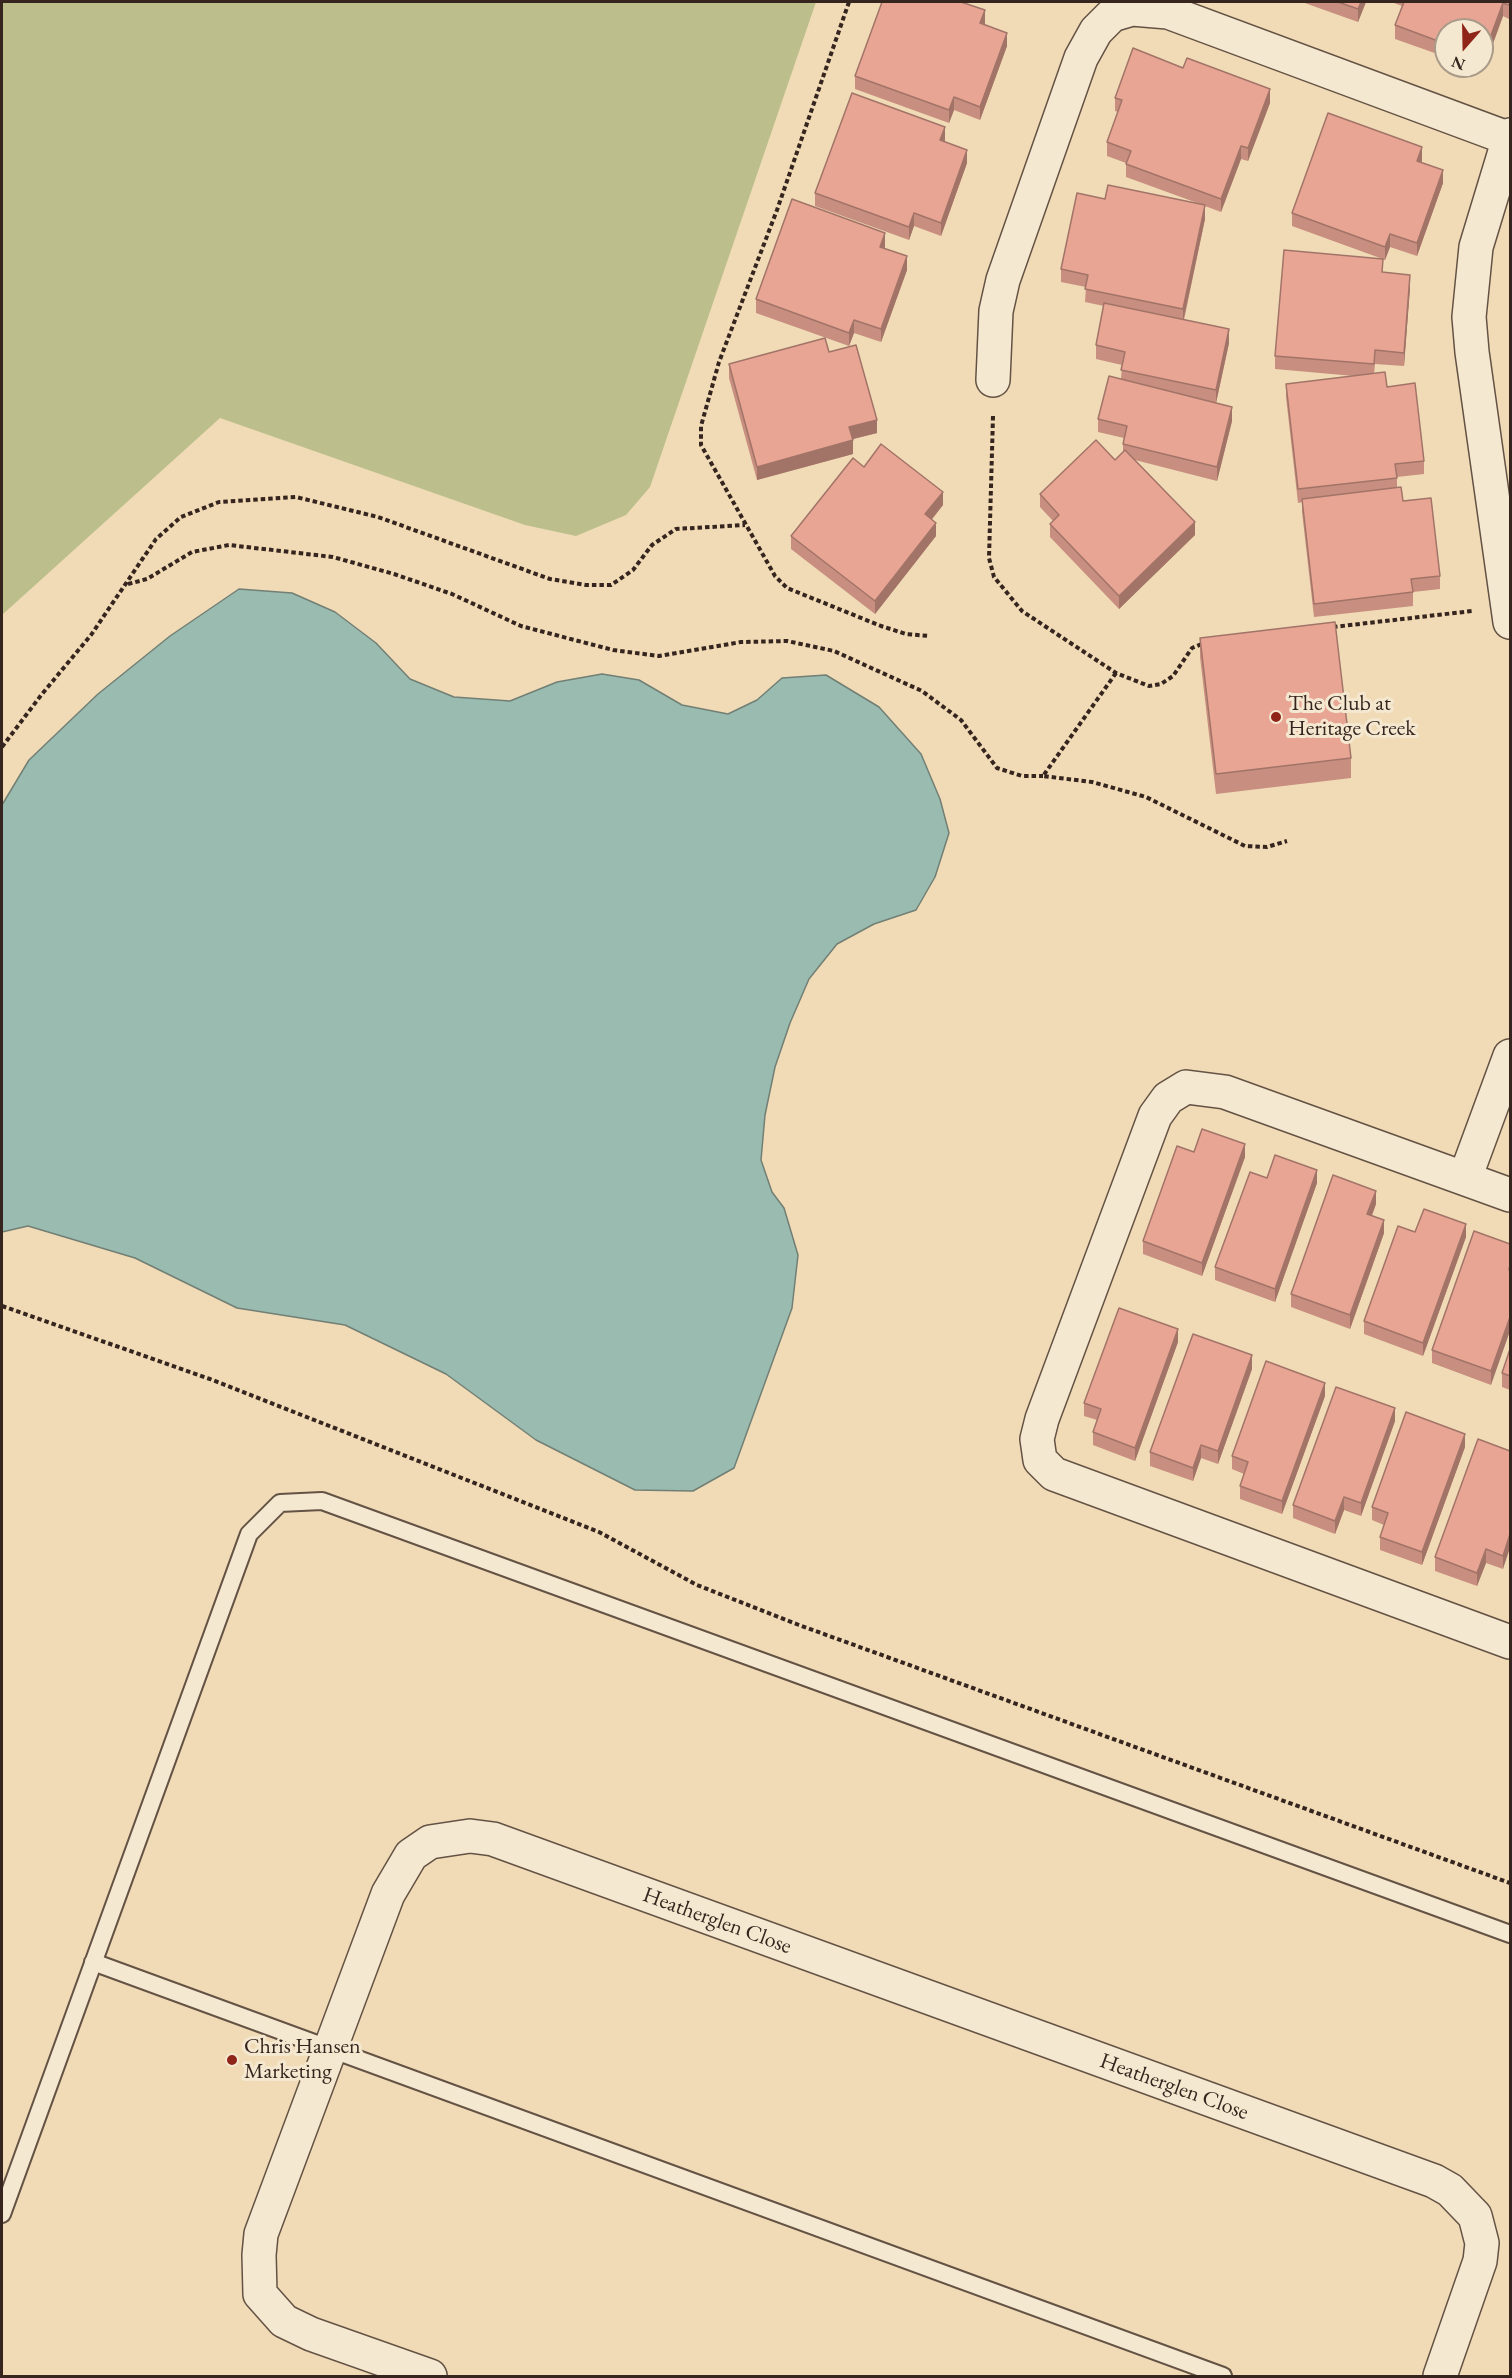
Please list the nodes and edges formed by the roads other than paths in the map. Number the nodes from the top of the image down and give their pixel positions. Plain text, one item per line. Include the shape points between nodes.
1 (1510, 137) edge
2 (993, 380) road end
3 (1509, 614) edge
4 (1510, 1056) edge
5 (1465, 1178) junction
6 (1510, 1195) edge
7 (1510, 1642) edge
8 (1510, 1934) edge
9 (93, 1962) junction
10 (330, 2050) junction
11 (2, 2214) edge
12 (430, 2376) edge
13 (1222, 2376) edge
14 (1440, 2376) edge

1 - 2 street via 1168,12 1132,9 1112,15 1096,31 1081,58 1003,280 996,312
1 - 3 street via 1476,247 1469,317
4 - 5 street
5 - 6 street
5 - 7 street via 1225,1092 1186,1087 1168,1098 1155,1116 1037,1439 1040,1460 1054,1474
8 - 9 lane via 322,1501 280,1503 249,1534
9 - 10 lane
9 - 11 lane
10 - 12 street, Heatherglen Close via 261,2234 260,2294 284,2321
10 - 13 lane
10 - 14 street, Heatherglen Close via 388,1894 411,1855 430,1842 448,1838 493,1839 1450,2190 1475,2216 1482,2243 1480,2261

